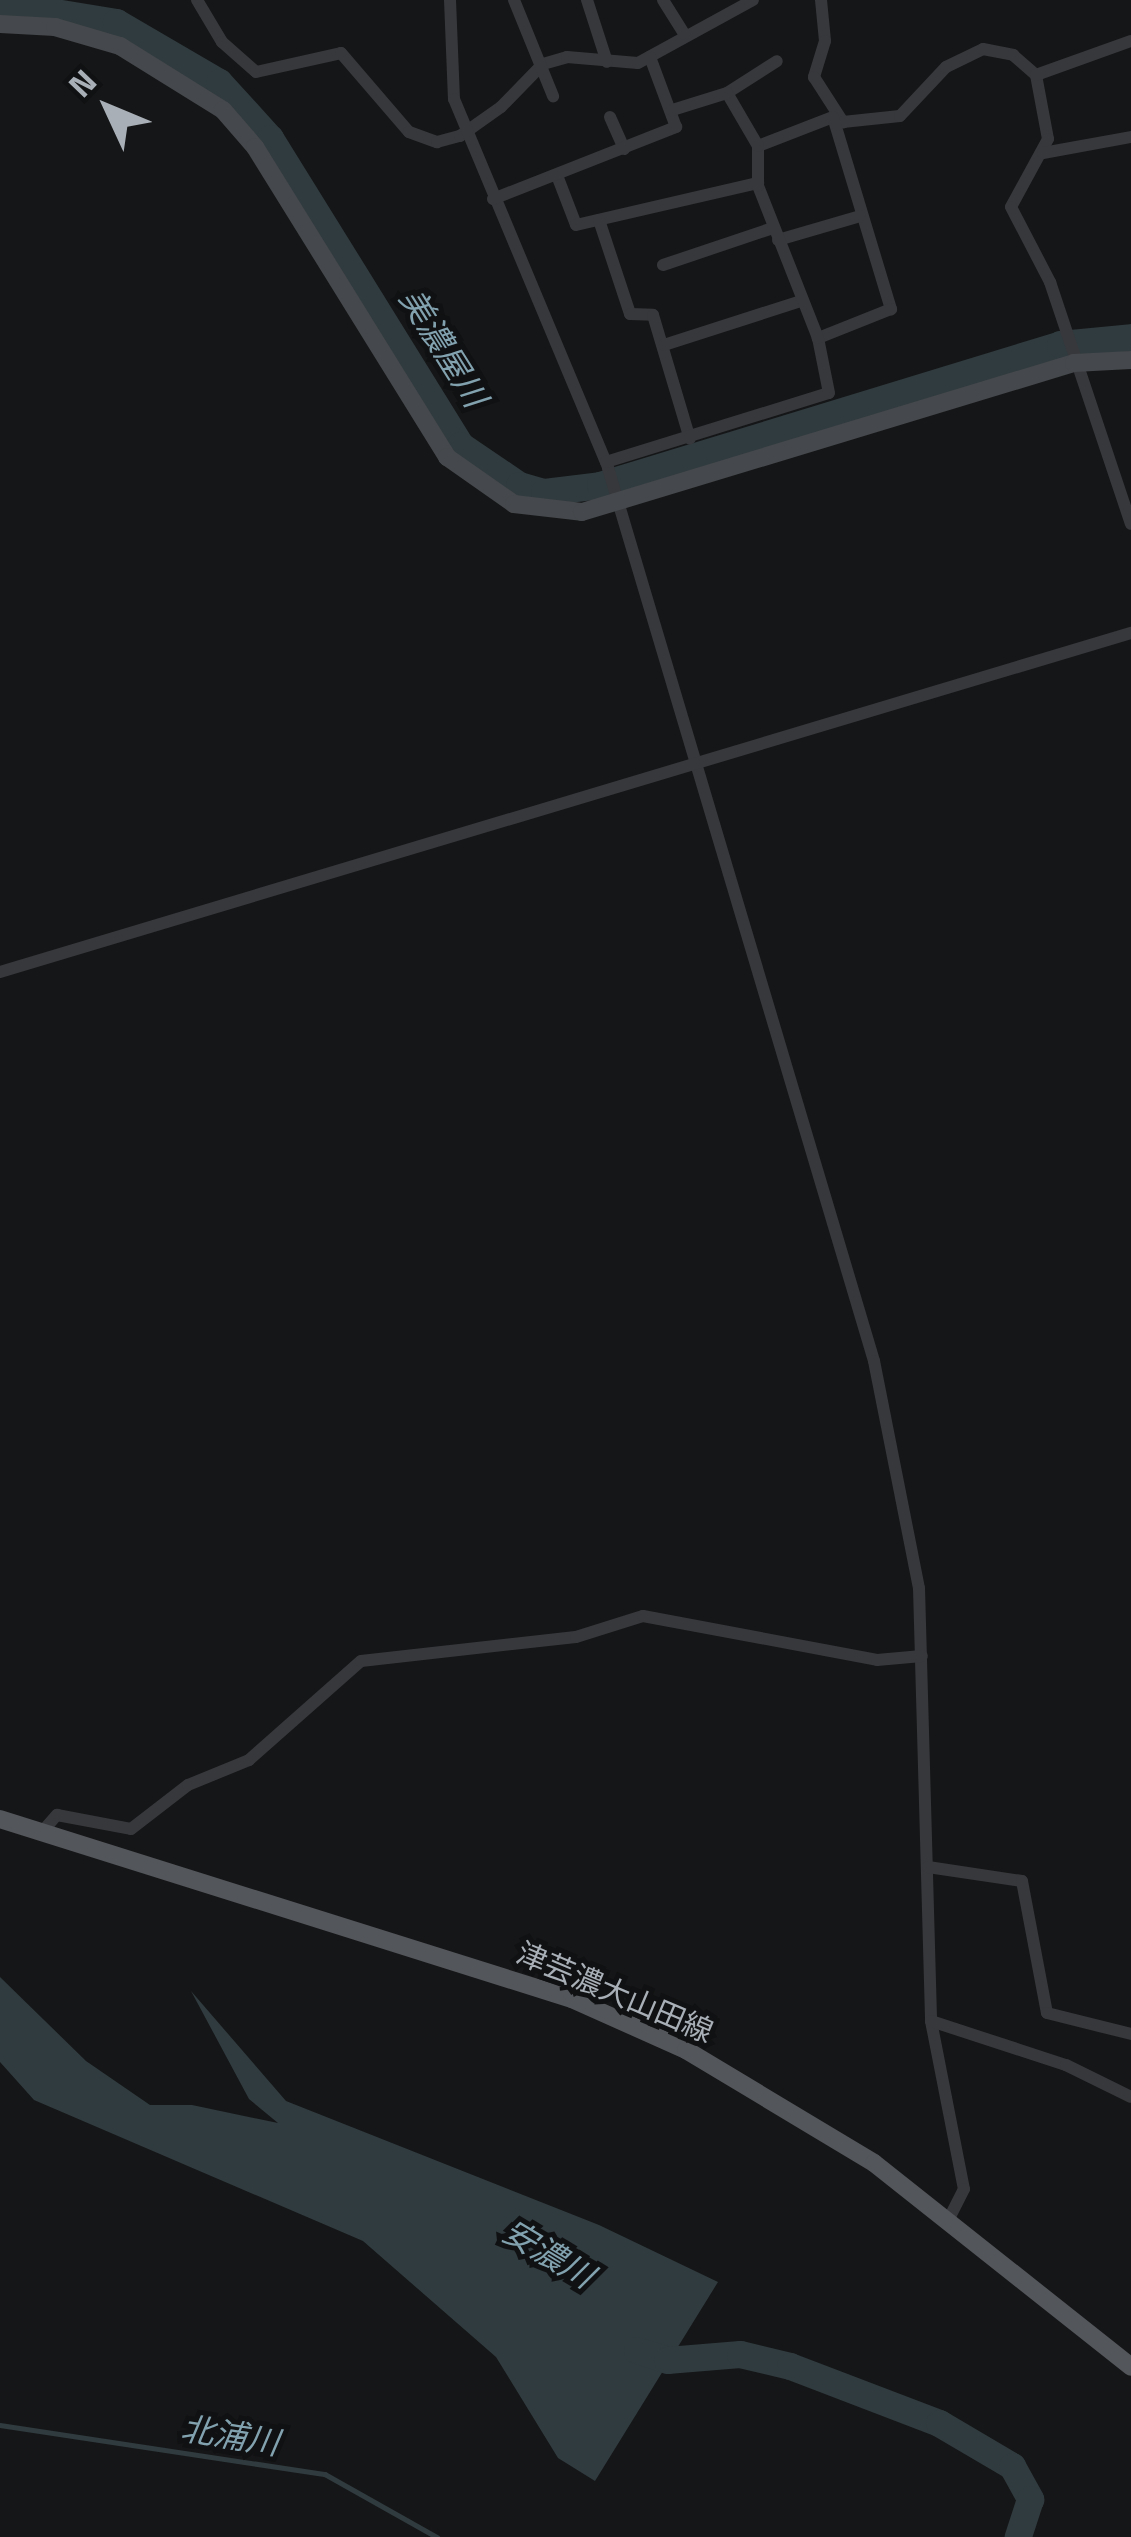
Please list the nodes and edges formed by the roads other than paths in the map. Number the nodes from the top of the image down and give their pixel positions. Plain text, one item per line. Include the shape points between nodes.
1 (197, 0) edge
2 (450, 0) edge
3 (514, 0) edge
4 (587, 0) edge
5 (664, 0) edge
6 (753, 0) edge
7 (820, 0) edge
8 (0, 24) edge
9 (684, 34) junction
10 (1131, 41) edge
11 (650, 57) junction
12 (778, 61) dead end
13 (607, 62) junction
14 (543, 64) junction
15 (1036, 75) junction
16 (727, 93) junction
17 (553, 96) dead end
18 (672, 110) junction
19 (833, 117) junction
20 (610, 118) dead end
21 (467, 132) junction
22 (1131, 137) edge
23 (758, 146) junction
24 (624, 149) junction
25 (1043, 153) junction
26 (558, 178) junction
27 (758, 183) junction
28 (493, 199) junction
29 (860, 216) junction
30 (599, 220) junction
31 (775, 234) junction
32 (663, 266) dead end
33 (798, 302) junction
34 (818, 338) junction
35 (664, 345) junction
36 (1072, 359) junction
37 (1131, 360) edge
38 (690, 439) junction
39 (607, 465) junction
40 (617, 497) junction
41 (1131, 524) edge
42 (1131, 633) edge
43 (696, 764) junction
44 (0, 972) edge
45 (922, 1656) junction
46 (0, 1820) edge
47 (42, 1832) junction
48 (1006, 1864) dead end
49 (928, 1867) junction
50 (990, 1874) junction
51 (932, 2021) junction
52 (1131, 2034) edge
53 (1131, 2097) edge
54 (949, 2218) junction
55 (1131, 2367) edge

1 - 21 street via 222,42 256,72 341,53 414,136 437,142
2 - 21 street via 452,86
3 - 14 street
4 - 13 street
5 - 9 street
6 - 9 street
7 - 19 street via 825,41 814,76
8 - 40 street via 55,27 120,46 223,110 255,147 446,457 472,481 542,512
9 - 11 street
10 - 15 street
11 - 13 street
11 - 18 street
12 - 16 street
13 - 14 street via 567,56
14 - 17 street
14 - 21 street
15 - 19 street via 1013,55 982,49 946,67 900,116
15 - 25 street via 1050,121
16 - 18 street
16 - 23 street
18 - 24 street via 676,127
19 - 23 street
19 - 29 street
20 - 24 street
21 - 28 street
22 - 25 street
23 - 27 street
24 - 26 street
25 - 36 street via 1011,207 1037,247
26 - 28 street
26 - 30 street via 576,225
27 - 30 street
27 - 31 street
28 - 39 street
29 - 31 street
29 - 34 street via 891,309
30 - 35 street via 630,314 653,315
31 - 32 street
31 - 33 street
33 - 34 street
33 - 35 street
34 - 38 street via 830,393
35 - 38 street
36 - 37 street
36 - 40 street
36 - 41 street
38 - 39 street
39 - 40 street
40 - 43 street
42 - 43 street
43 - 44 street
43 - 45 street via 874,1361 916,1561
45 - 47 street via 877,1660 643,1616 576,1637 361,1661 249,1760 188,1785 130,1829 57,1815
45 - 49 street
46 - 47 main road, 津芸濃大山田線
47 - 54 main road, 津芸濃大山田線 via 572,2000 686,2050 807,2119
48 - 50 street
49 - 50 street
49 - 51 street
50 - 52 street via 1022,1881 1047,2013
51 - 53 street via 1066,2065
51 - 54 street via 964,2189
54 - 55 main road, 津芸濃大山田線

